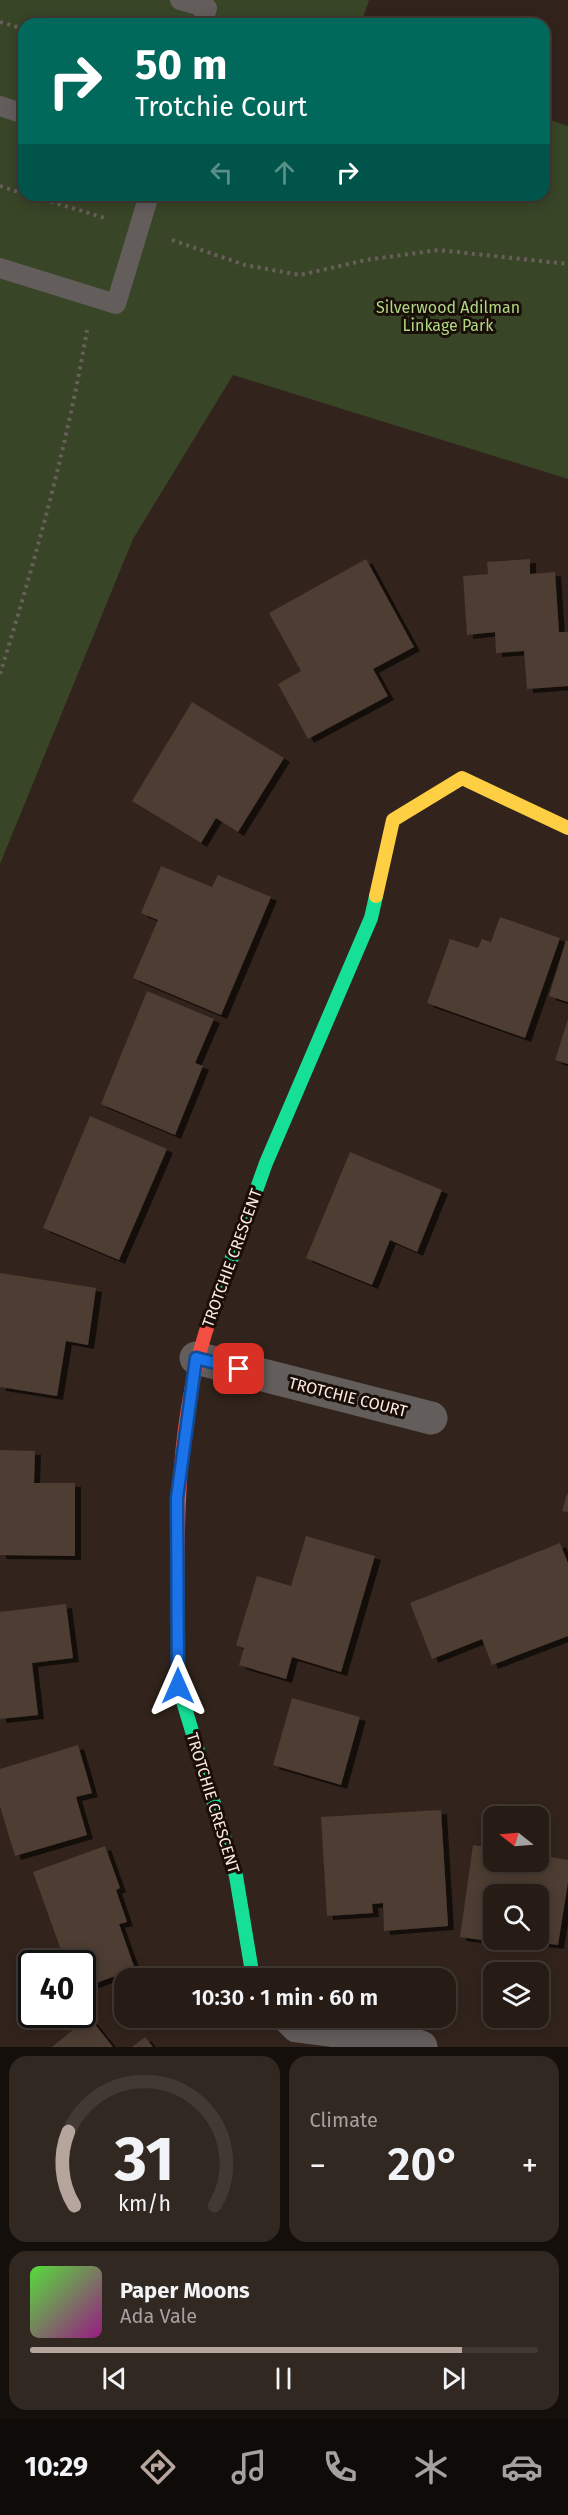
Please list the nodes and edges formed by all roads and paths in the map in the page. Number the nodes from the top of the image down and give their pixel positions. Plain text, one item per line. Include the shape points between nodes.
1 (180, 0) edge
2 (204, 18) edge
3 (0, 22) edge
4 (18, 27) edge
5 (0, 106) edge
6 (18, 112) edge
7 (0, 186) edge
8 (18, 192) edge
9 (49, 201) edge
10 (147, 201) edge
11 (139, 228) junction
12 (568, 264) edge
13 (0, 268) edge
14 (93, 297) junction
15 (0, 674) edge
16 (568, 828) edge
17 (196, 1358) junction
18 (431, 1418) dead end
19 (251, 1968) edge
20 (313, 2028) edge
21 (421, 2047) edge

1 - 2 lane via 207,8
3 - 4 path
5 - 6 lane
7 - 8 path
9 - 11 path
10 - 11 lane
11 - 12 path via 245,265 300,275 438,250
11 - 14 lane via 116,304
13 - 14 lane
14 - 15 path via 75,402
16 - 17 street, TROTCHIE CRESCENT via 462,778 393,820 371,918 266,1163
17 - 18 street, TROTCHIE COURT
17 - 19 street, TROTCHIE CRESCENT via 177,1498 178,1686 236,1876
20 - 21 street via 392,2038

